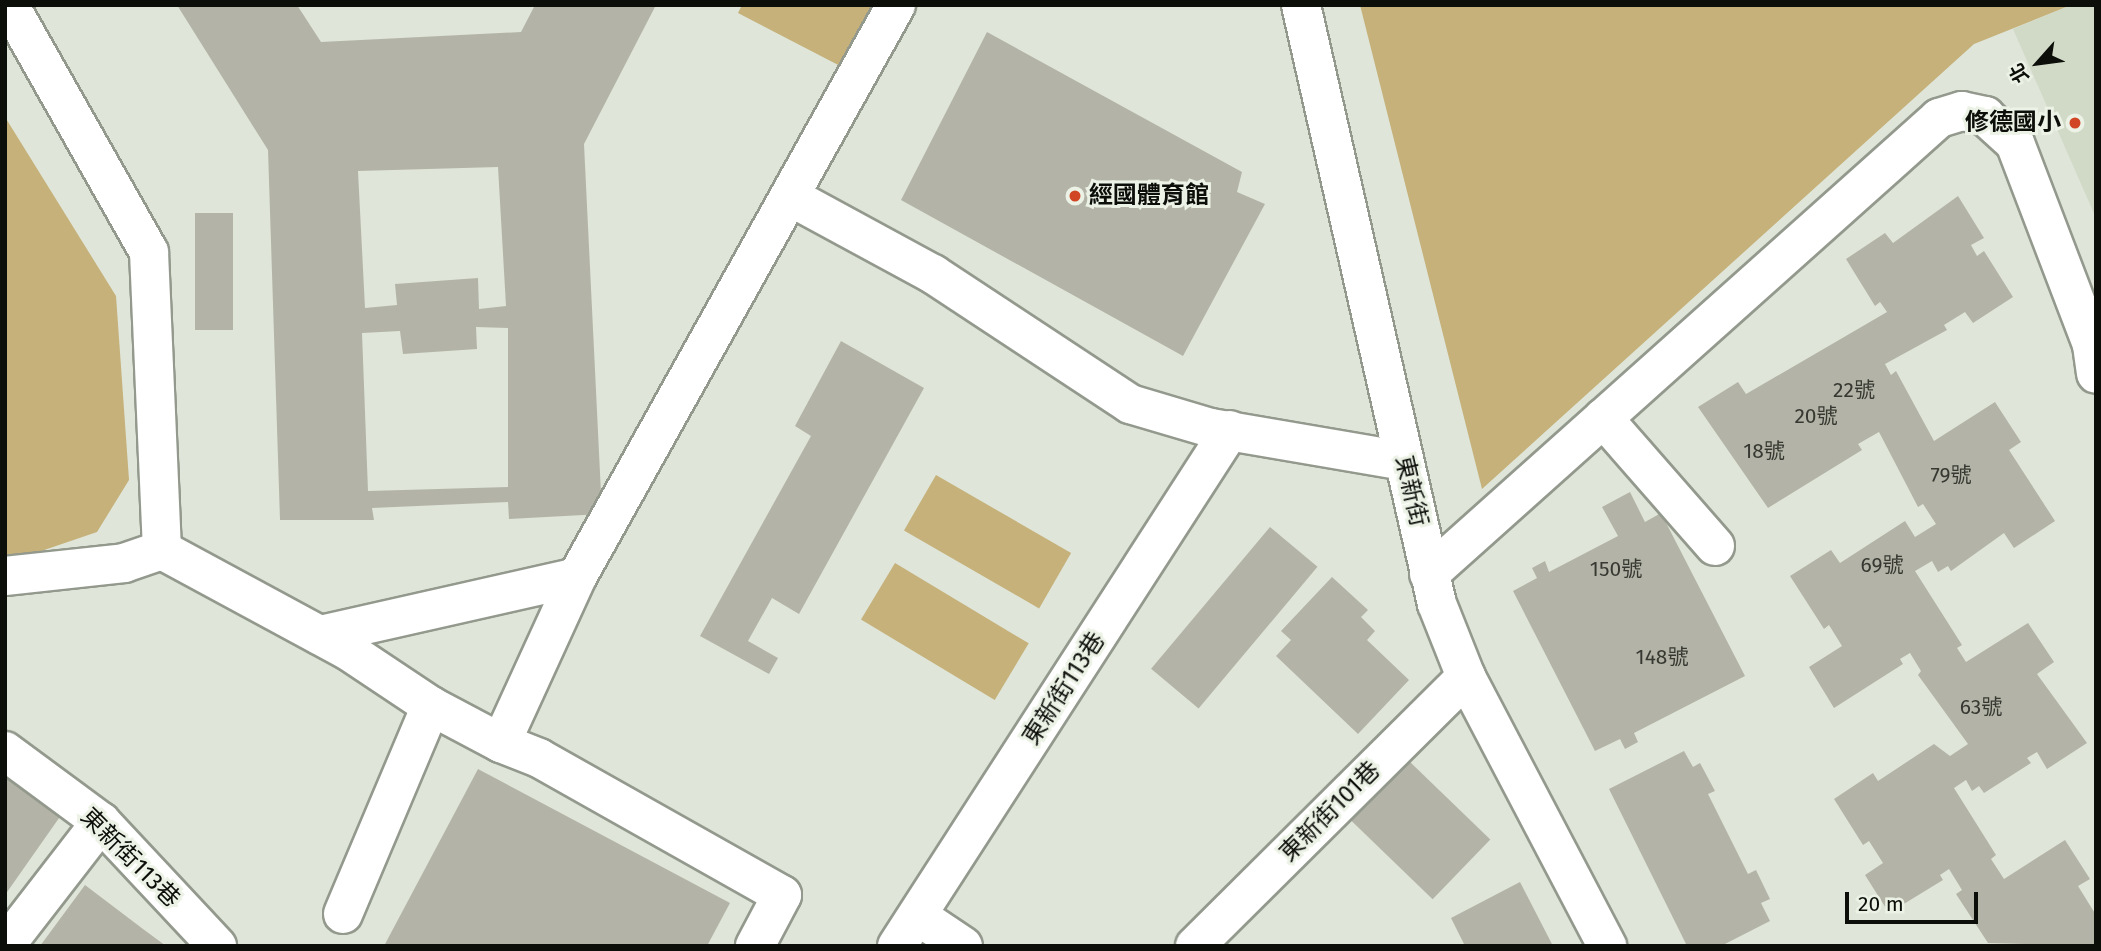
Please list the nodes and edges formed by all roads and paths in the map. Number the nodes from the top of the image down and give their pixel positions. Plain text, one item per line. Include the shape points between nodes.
1 (9, 5) edge
2 (896, 5) edge
3 (1301, 5) edge
4 (791, 197) junction
5 (2096, 374) edge
6 (1603, 418) junction
7 (1230, 430) junction
8 (1404, 461) junction
9 (1715, 546) dead end
10 (162, 550) junction
11 (1429, 574) junction
12 (5, 576) edge
13 (578, 577) junction
14 (320, 635) junction
15 (1466, 677) junction
16 (431, 706) junction
17 (501, 743) junction
18 (5, 751) edge
19 (101, 822) junction
20 (343, 914) dead end
21 (908, 931) edge
22 (5, 946) edge
23 (217, 946) edge
24 (755, 946) edge
25 (963, 946) edge
26 (1195, 946) edge
27 (1607, 946) edge

1 - 10 street via 149,251
2 - 4 street
3 - 8 street, 東新街
4 - 7 street via 933,274 1130,404
4 - 13 street
5 - 6 street via 2092,345 2015,143 1985,116 1962,111 1939,118
6 - 9 street
6 - 11 street
7 - 8 street
7 - 21 street, 東新街113巷
8 - 11 street, 東新街
10 - 12 street via 124,562
10 - 14 street
11 - 15 street, 東新街
13 - 14 street
13 - 17 street
14 - 16 street
15 - 26 street, 東新街101巷
15 - 27 street, 東新街
16 - 17 street
16 - 20 street
17 - 24 street via 539,758 782,895
18 - 19 street, 東新街113巷
19 - 22 street
19 - 23 street, 東新街113巷
21 - 25 street

